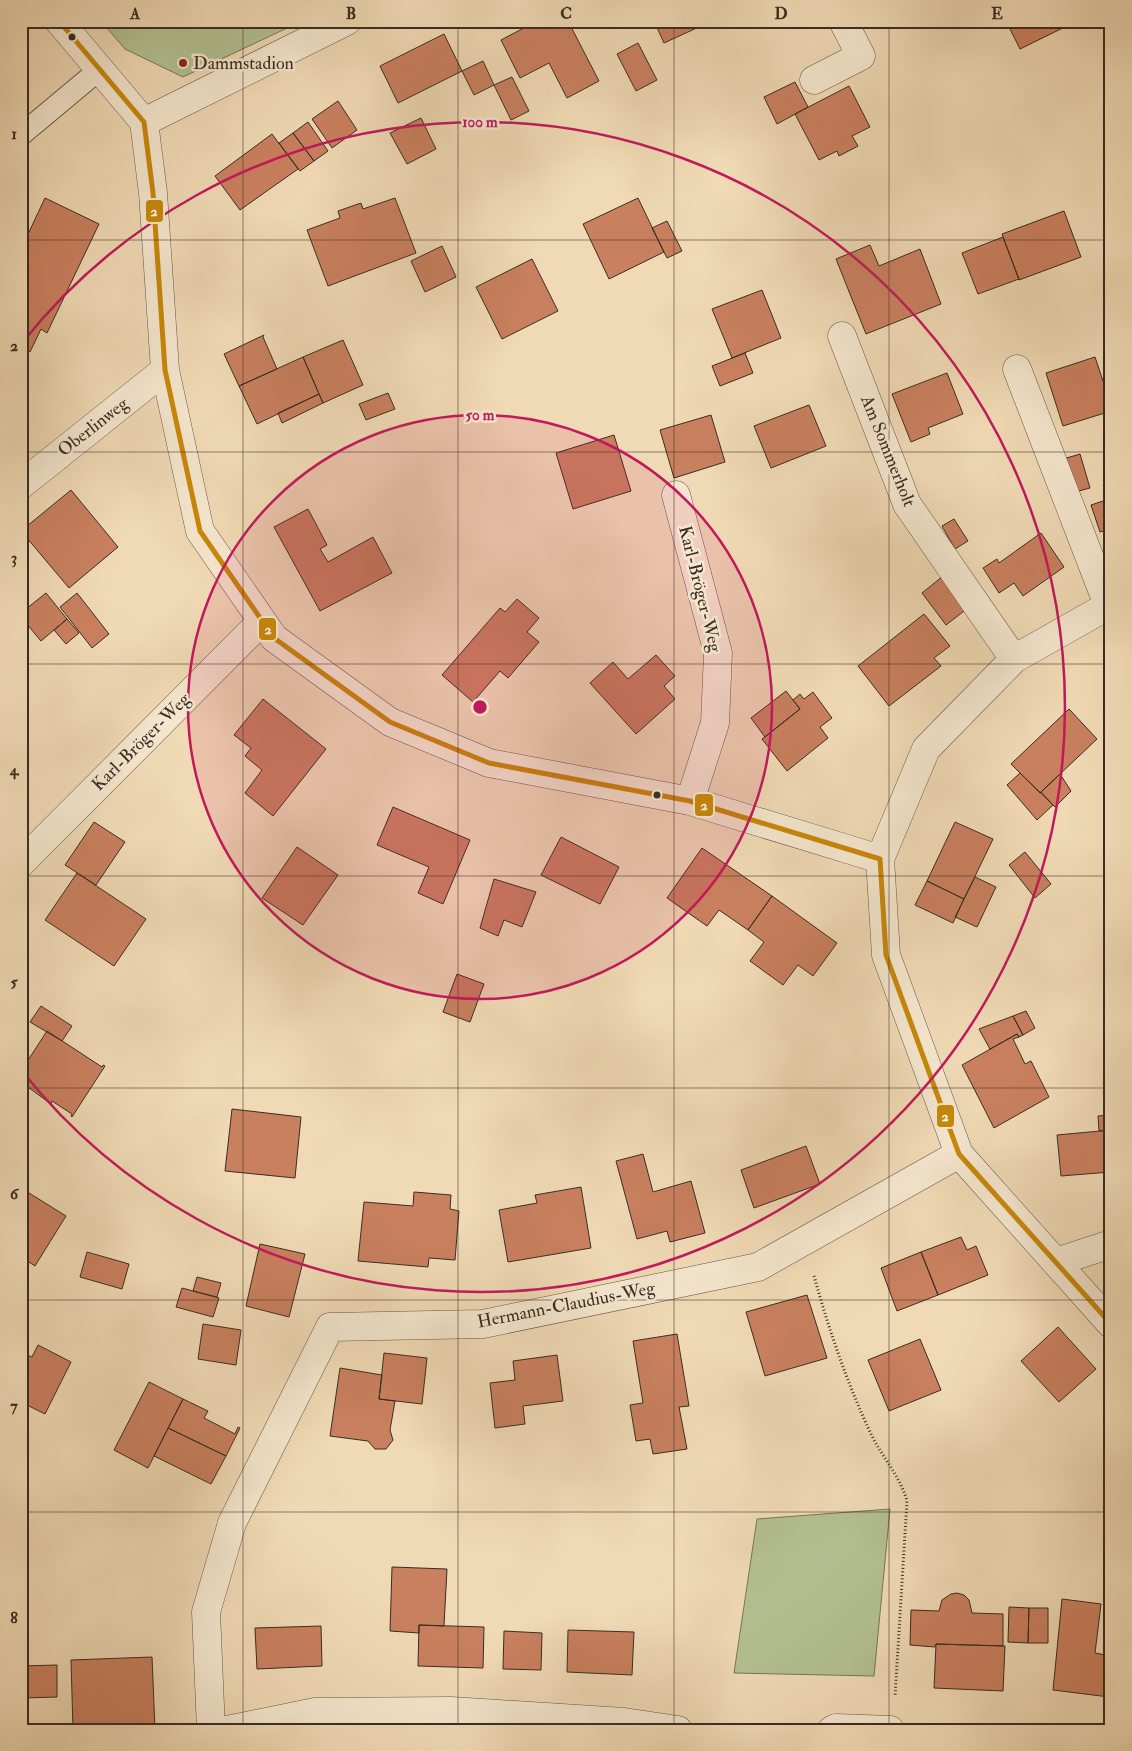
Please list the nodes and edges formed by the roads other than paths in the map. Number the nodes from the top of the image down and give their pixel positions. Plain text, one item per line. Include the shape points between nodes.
1 (59, 21) edge
2 (347, 21) edge
3 (843, 21) edge
4 (100, 69) junction
5 (814, 80) dead end
6 (144, 122) junction
7 (21, 135) edge
8 (842, 336) dead end
9 (1017, 369) dead end
10 (165, 370) junction
11 (21, 484) edge
12 (676, 495) dead end
13 (1109, 604) edge
14 (262, 621) junction
15 (1014, 659) junction
16 (690, 801) junction
17 (880, 860) junction
18 (21, 863) edge
19 (959, 1154) junction
20 (1111, 1244) edge
21 (1056, 1262) junction
22 (1111, 1324) edge
23 (211, 1730) edge
24 (227, 1730) edge
25 (678, 1730) edge
26 (832, 1730) edge
27 (890, 1730) edge

1 - 4 street
2 - 6 street
3 - 5 street via 861,56
4 - 6 street
4 - 7 lane
6 - 10 street via 153,193
8 - 15 street, Am Sommerholt via 907,504
9 - 13 street
10 - 11 street, Oberlinweg
10 - 14 street via 200,530
12 - 16 street, Karl-Bröger-Weg via 718,653 715,723
13 - 15 street
14 - 16 street via 274,638 390,722 489,763
14 - 18 street, Karl-Bröger-Weg
15 - 17 street via 926,749
16 - 17 street
17 - 19 street via 886,955
19 - 21 street
19 - 23 street, Hermann-Claudius-Weg via 758,1267 483,1324 330,1327 232,1523 206,1612
20 - 21 street
21 - 22 street
24 - 25 street via 315,1712 422,1711 624,1722
26 - 27 street

